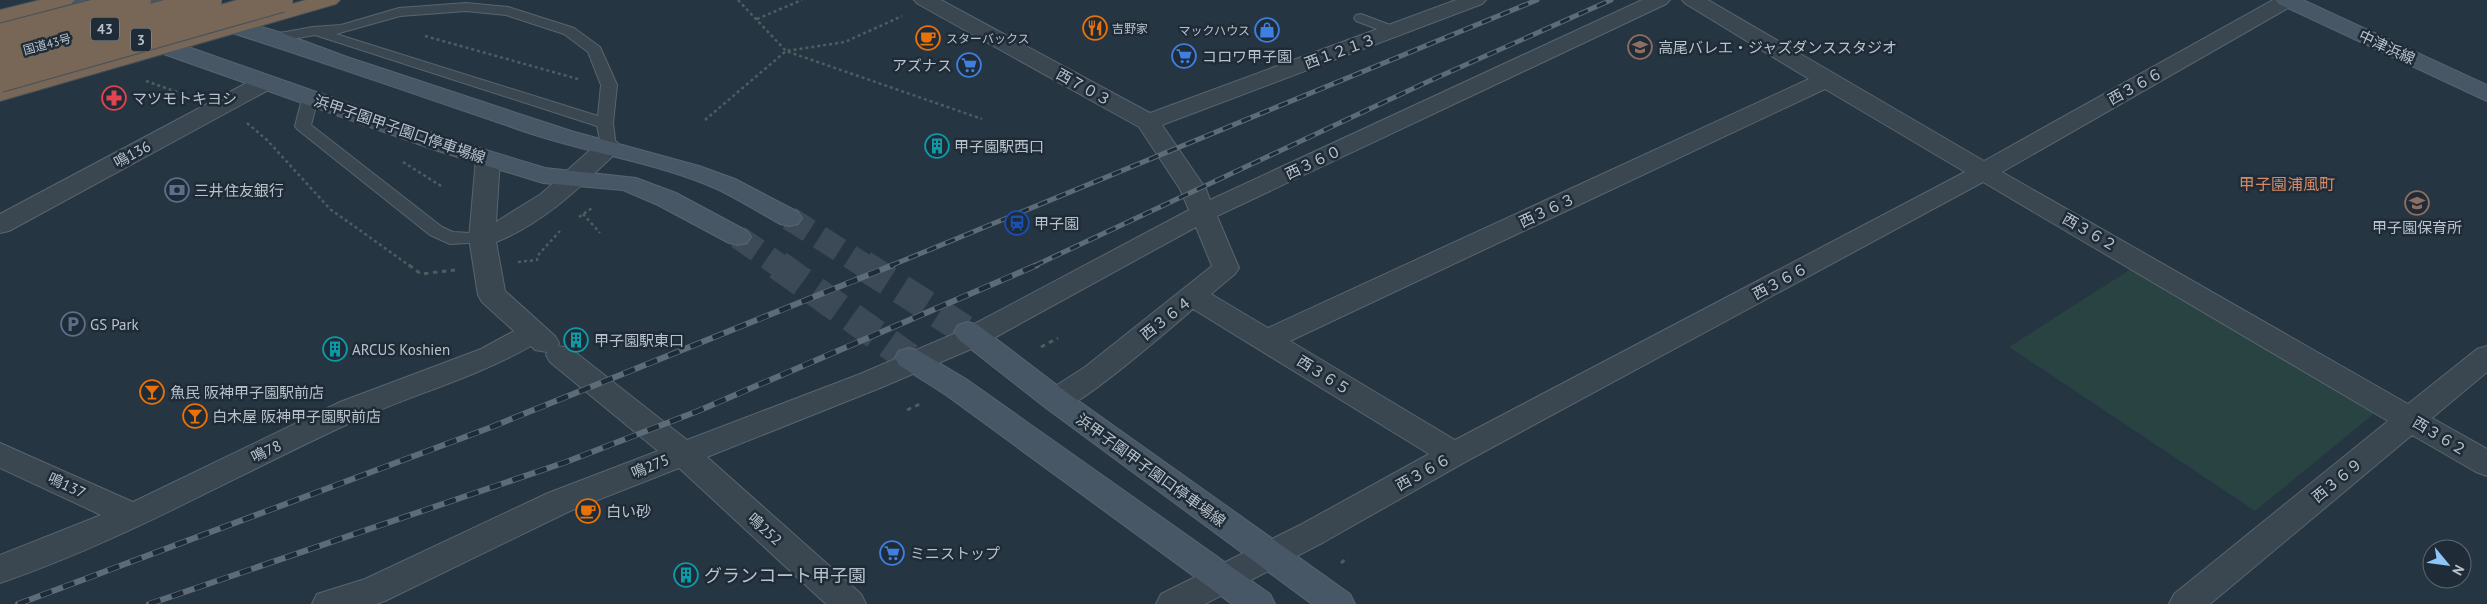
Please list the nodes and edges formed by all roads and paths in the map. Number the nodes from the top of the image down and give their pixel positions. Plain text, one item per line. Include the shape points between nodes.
1 (40, 0) edge
2 (65, 0) edge
3 (139, 0) edge
4 (148, 0) edge
5 (210, 0) edge
6 (281, 0) edge
7 (329, 0) edge
8 (738, 0) edge
9 (802, 0) edge
10 (1475, 0) edge
11 (1659, 0) edge
12 (1693, 0) edge
13 (2287, 0) edge
14 (928, 1) edge
15 (0, 10) edge
16 (0, 17) edge
17 (1360, 18) dead end
18 (756, 19) junction
19 (235, 28) junction
20 (313, 31) junction
21 (1393, 31) junction
22 (419, 34) dead end
23 (0, 36) edge
24 (274, 38) junction
25 (166, 47) junction
26 (786, 51) junction
27 (0, 57) edge
28 (0, 80) edge
29 (581, 80) dead end
30 (1826, 80) junction
31 (264, 83) junction
32 (0, 94) edge
33 (2487, 94) edge
34 (310, 99) junction
35 (982, 119) dead end
36 (705, 120) dead end
37 (1148, 122) junction
38 (605, 123) junction
39 (608, 148) junction
40 (488, 159) junction
41 (1985, 171) junction
42 (574, 179) junction
43 (1204, 213) junction
44 (583, 214) dead end
45 (789, 218) tunnel mouth
46 (0, 224) edge
47 (600, 233) dead end
48 (738, 237) tunnel mouth
49 (482, 238) junction
50 (1193, 296) junction
51 (971, 334) junction
52 (1268, 340) junction
53 (546, 344) junction
54 (2487, 356) edge
55 (912, 360) junction
56 (1056, 400) junction
57 (2411, 419) junction
58 (682, 453) junction
59 (1454, 454) junction
60 (0, 455) edge
61 (2487, 464) edge
62 (133, 516) junction
63 (1268, 556) junction
64 (0, 569) edge
65 (1222, 579) junction
66 (375, 597) edge
67 (330, 604) edge
68 (849, 604) edge
69 (1174, 604) edge
70 (1258, 604) edge
71 (1338, 604) edge
72 (2186, 604) edge

1 - 15 highway
2 - 16 highway
2 - 25 main road, 浜甲子園甲子園口停車場線
3 - 23 highway, 国道43号 / 43, bridge
4 - 19 main road
5 - 27 highway, 国道43号 / 43, bridge
6 - 28 highway, 3, bridge
7 - 19 highway
8 - 18 path
9 - 18 path
10 - 21 street, 西１２１３
11 - 43 street, 西３６０
12 - 30 street, 西３６２
13 - 33 main road, 中津浜線
13 - 41 street, 西３６６
14 - 26 path via 846,42
14 - 37 street, 西７０３
17 - 21 lane
18 - 26 path
19 - 24 main road
19 - 25 highway
20 - 24 lane
20 - 38 lane
20 - 38 lane via 342,29 399,12 430,8 466,7 516,14 569,31 595,50 610,85
21 - 37 street, 西１２１３
22 - 29 path
24 - 39 main road via 367,72
25 - 31 main road, 浜甲子園甲子園口停車場線
25 - 32 highway
26 - 35 path
26 - 36 path
30 - 41 street, 西３６２
30 - 52 street, 西３６３
31 - 34 main road, 浜甲子園甲子園口停車場線
31 - 46 street, 鳴136
34 - 40 main road, 浜甲子園甲子園口停車場線
34 - 49 lane via 303,126 436,231 450,238
37 - 43 street, 西７０３ via 1193,189
38 - 39 lane
39 - 42 street
39 - 45 main road via 726,184
40 - 42 main road, 浜甲子園甲子園口停車場線 via 543,175
40 - 49 street, 鳴252
41 - 57 street, 西３６２
41 - 59 street, 西３６６
42 - 48 main road, 浜甲子園甲子園口停車場線 via 627,183 667,199
42 - 49 street via 522,220
43 - 50 street, 西３６４ via 1226,268
43 - 51 street, 西３６０
44 - 47 path
49 - 53 street, 鳴252 via 492,295
50 - 52 street, 西３６５
50 - 56 street, 西３６４ via 1095,374
51 - 55 street, 鳴275
51 - 56 main road, 浜甲子園甲子園口停車場線
52 - 59 street, 西３６５
53 - 58 street, 鳴252
53 - 62 street, 鳴78 via 491,356 351,410
54 - 57 street, 西３６９
55 - 58 street, 鳴275 via 870,382
55 - 65 main road via 956,388
56 - 63 main road, 浜甲子園甲子園口停車場線
57 - 61 street, 西３６２
57 - 72 street, 西３６９
58 - 66 street, 鳴275 via 559,502
58 - 68 street, 鳴252
59 - 63 street, 西３６６
60 - 62 street, 鳴137
62 - 64 street, 鳴78
63 - 65 street, 西３６６
63 - 71 main road, 浜甲子園甲子園口停車場線
65 - 69 street, 西３６６
65 - 70 main road
66 - 67 street, 鳴275

